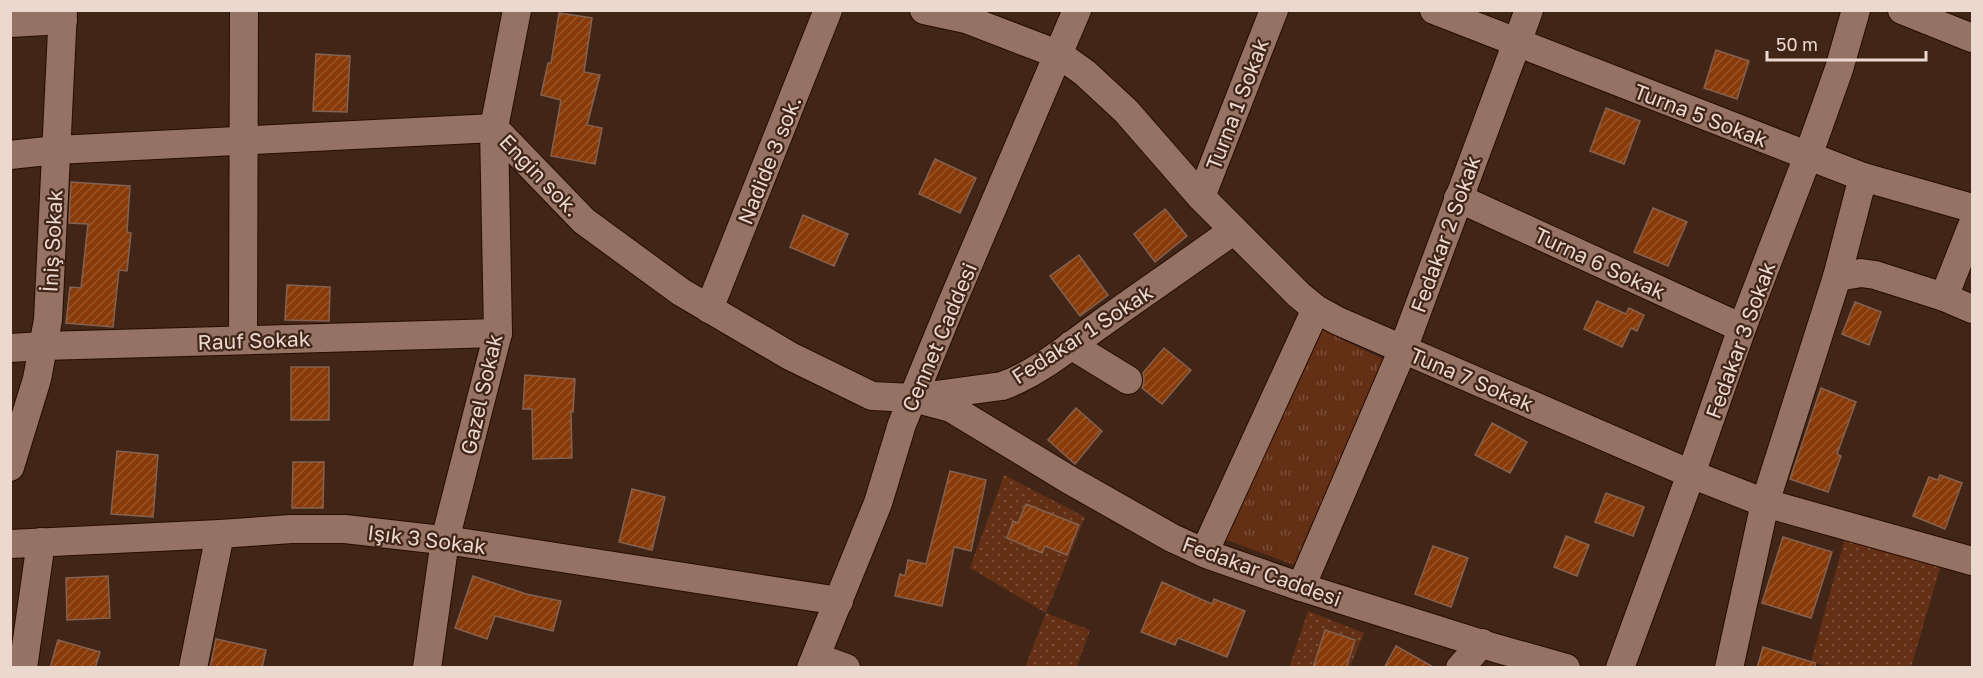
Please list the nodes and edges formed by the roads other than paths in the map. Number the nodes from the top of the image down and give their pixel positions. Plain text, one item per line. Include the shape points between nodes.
1 (244, 10) edge
2 (517, 10) edge
3 (828, 10) edge
4 (924, 10) edge
5 (1077, 10) edge
6 (1274, 10) edge
7 (1434, 10) edge
8 (1528, 10) edge
9 (1856, 10) edge
10 (1902, 10) edge
11 (63, 15) edge
12 (10, 23) edge
13 (1972, 38) edge
14 (1517, 44) junction
15 (1059, 55) junction
16 (494, 128) junction
17 (242, 141) junction
18 (56, 150) junction
19 (10, 155) edge
20 (1808, 156) junction
21 (1863, 177) junction
22 (1201, 196) junction
23 (1458, 198) junction
24 (1972, 208) edge
25 (1972, 226) edge
26 (1234, 230) junction
27 (1837, 277) junction
28 (1944, 297) junction
29 (709, 309) junction
30 (1316, 309) junction
31 (1972, 309) edge
32 (1742, 328) junction
33 (498, 333) junction
34 (243, 340) junction
35 (1071, 345) junction
36 (43, 346) junction
37 (10, 348) edge
38 (1403, 349) junction
39 (1128, 380) dead end
40 (913, 398) junction
41 (10, 467) edge
42 (1691, 474) junction
43 (1765, 503) junction
44 (220, 534) junction
45 (445, 540) junction
46 (41, 542) junction
47 (10, 544) edge
48 (1204, 553) junction
49 (1972, 561) edge
50 (1301, 587) junction
51 (839, 601) junction
52 (1482, 644) junction
53 (814, 662) edge
54 (23, 668) edge
55 (193, 668) edge
56 (427, 668) edge
57 (846, 668) edge
58 (1460, 668) edge
59 (1566, 668) edge
60 (1620, 668) edge
61 (1729, 668) edge

1 - 17 street
2 - 16 street, Gazel Sokak
3 - 29 street, Nadide 3 sok.
4 - 15 street, Tuna 7 Sokak via 966,19
5 - 15 street, Cennet Caddesi
6 - 22 street, Turna 1 Sokak
7 - 14 street, Turna 5 Sokak
8 - 14 street, Fedakar 2 Sokak
9 - 20 street, Fedakar 3 Sokak
10 - 13 street
11 - 12 street
11 - 18 street, İniş Sokak
14 - 20 street, Turna 5 Sokak
14 - 23 street, Fedakar 2 Sokak
15 - 22 street, Tuna 7 Sokak via 1103,88
15 - 40 street, Cennet Caddesi
16 - 17 street, Engin sok.
16 - 29 street, Engin sok. via 584,221
16 - 33 street, Gazel Sokak
17 - 18 street, Engin sok.
17 - 34 street
18 - 19 street, Engin sok.
18 - 36 street, İniş Sokak via 48,320
20 - 21 street, Turna 5 Sokak
20 - 32 street, Fedakar 3 Sokak
21 - 24 street, Turna 5 Sokak
21 - 27 street
22 - 26 street, Tuna 7 Sokak
23 - 32 street, Turna 6 Sokak
23 - 38 street, Fedakar 2 Sokak
25 - 28 street
26 - 30 street, Tuna 7 Sokak
26 - 35 street, Fedakar 1 Sokak
27 - 28 street via 1875,275
27 - 43 street
28 - 31 street
29 - 40 street, Engin sok. via 790,356 872,396
30 - 38 street, Tuna 7 Sokak
30 - 48 street
32 - 42 street, Fedakar 3 Sokak
33 - 34 street, Rauf Sokak
33 - 45 street, Gazel Sokak
34 - 36 street, Rauf Sokak
35 - 39 street
35 - 40 street, Fedakar 1 Sokak via 1002,386
36 - 37 street, Rauf Sokak
36 - 41 street, İniş Sokak via 34,391
38 - 42 street, Tuna 7 Sokak
38 - 50 street, Fedakar 2 Sokak
40 - 48 street, Fedakar Caddesi via 951,408 1068,479
40 - 51 street, Cennet Caddesi via 878,503
42 - 43 street, Tuna 7 Sokak
42 - 60 street, Fedakar 3 Sokak
43 - 49 street, Tuna 7 Sokak
43 - 61 street
44 - 45 street, Işık 3 Sokak via 345,529
44 - 46 street, Işık 3 Sokak
44 - 55 street
45 - 51 street, Işık 3 Sokak
45 - 56 street, Gazel Sokak
46 - 47 street, Işık 3 Sokak
46 - 54 street
48 - 50 street, Fedakar Caddesi
50 - 52 street, Fedakar Caddesi
51 - 53 street, Cennet Caddesi
52 - 58 street
52 - 59 street, Fedakar Caddesi
53 - 57 street

